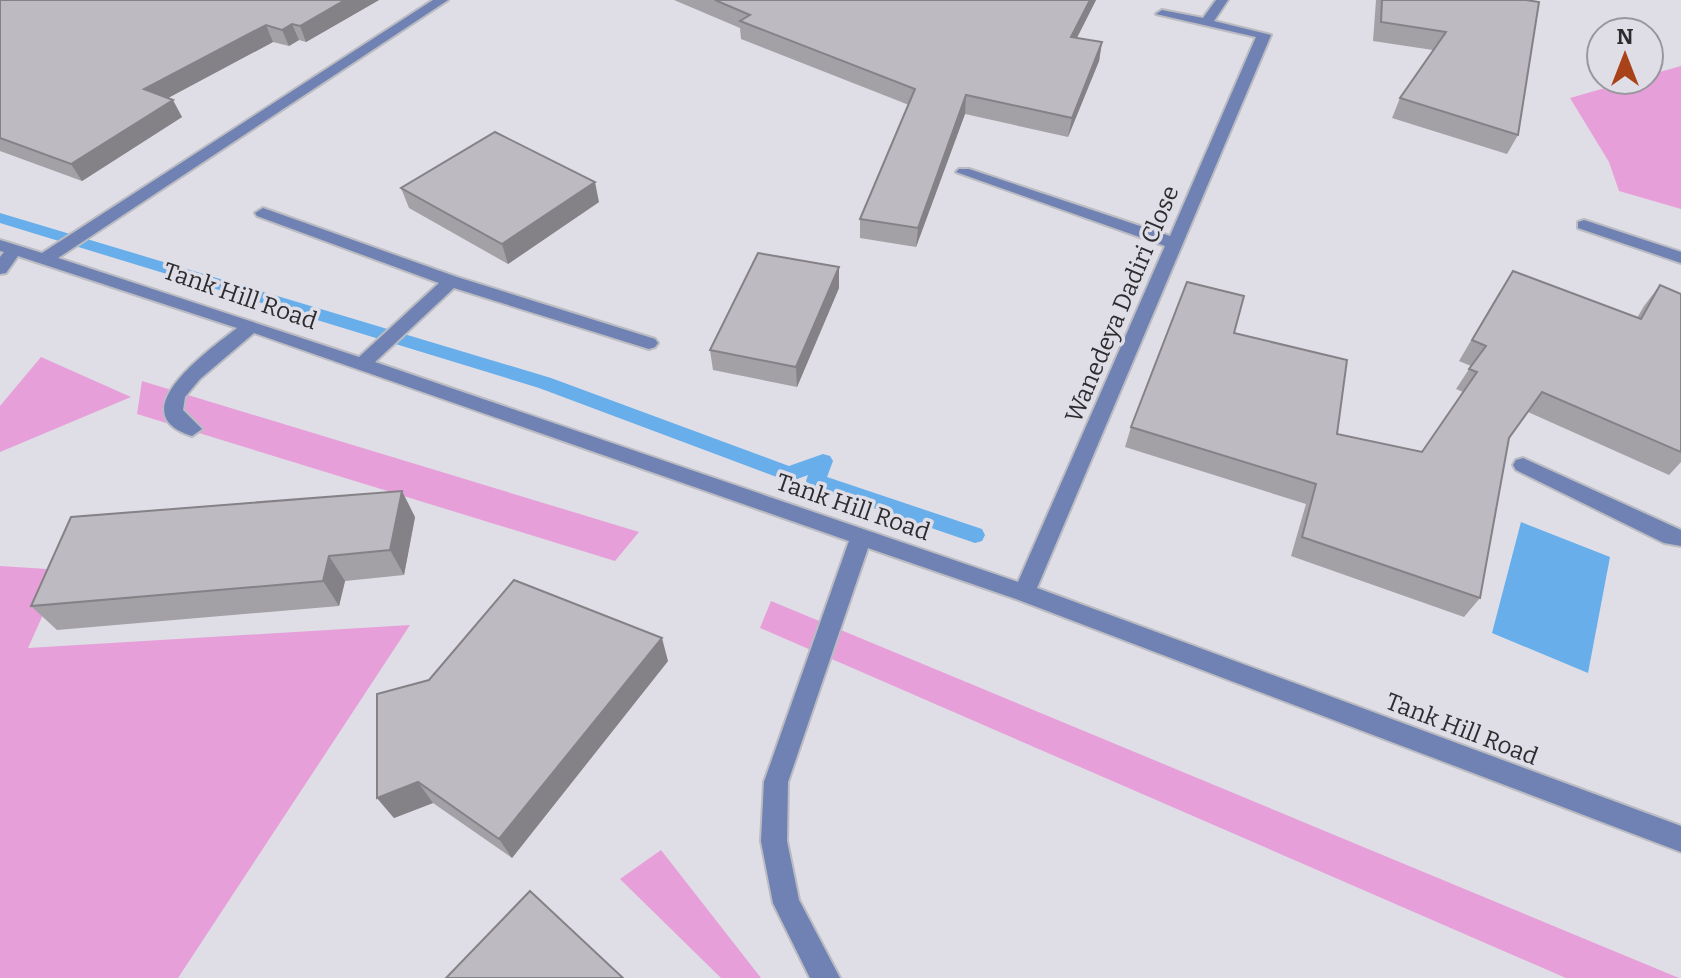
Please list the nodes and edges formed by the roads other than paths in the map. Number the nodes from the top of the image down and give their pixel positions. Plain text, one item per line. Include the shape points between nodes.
1 (442, 0) edge
2 (1222, 0) edge
3 (1162, 14) dead end
4 (1206, 23) junction
5 (964, 172) dead end
6 (263, 213) dead end
7 (1584, 225) dead end
8 (1174, 243) junction
9 (7, 247) edge
10 (1681, 258) edge
11 (45, 259) junction
12 (0, 269) edge
13 (451, 281) junction
14 (251, 326) junction
15 (649, 343) dead end
16 (361, 365) junction
17 (192, 429) dead end
18 (1523, 465) dead end
19 (861, 537) junction
20 (1681, 538) edge
21 (1024, 593) junction
22 (1681, 839) edge
23 (826, 978) edge

1 - 11 street
2 - 4 street
3 - 4 street
4 - 8 street, Wanedeya Dadiri Close via 1264,35
5 - 8 street
6 - 13 street
7 - 10 street
8 - 21 street, Wanedeya Dadiri Close
9 - 11 street, Tank Hill Road
9 - 12 street
11 - 14 street, Tank Hill Road
13 - 15 street
13 - 16 street
14 - 16 street, Tank Hill Road
14 - 17 street via 177,394 175,414
16 - 19 street, Tank Hill Road
18 - 20 street
19 - 21 street, Tank Hill Road
19 - 23 street via 776,782 774,841 786,903
21 - 22 street, Tank Hill Road

